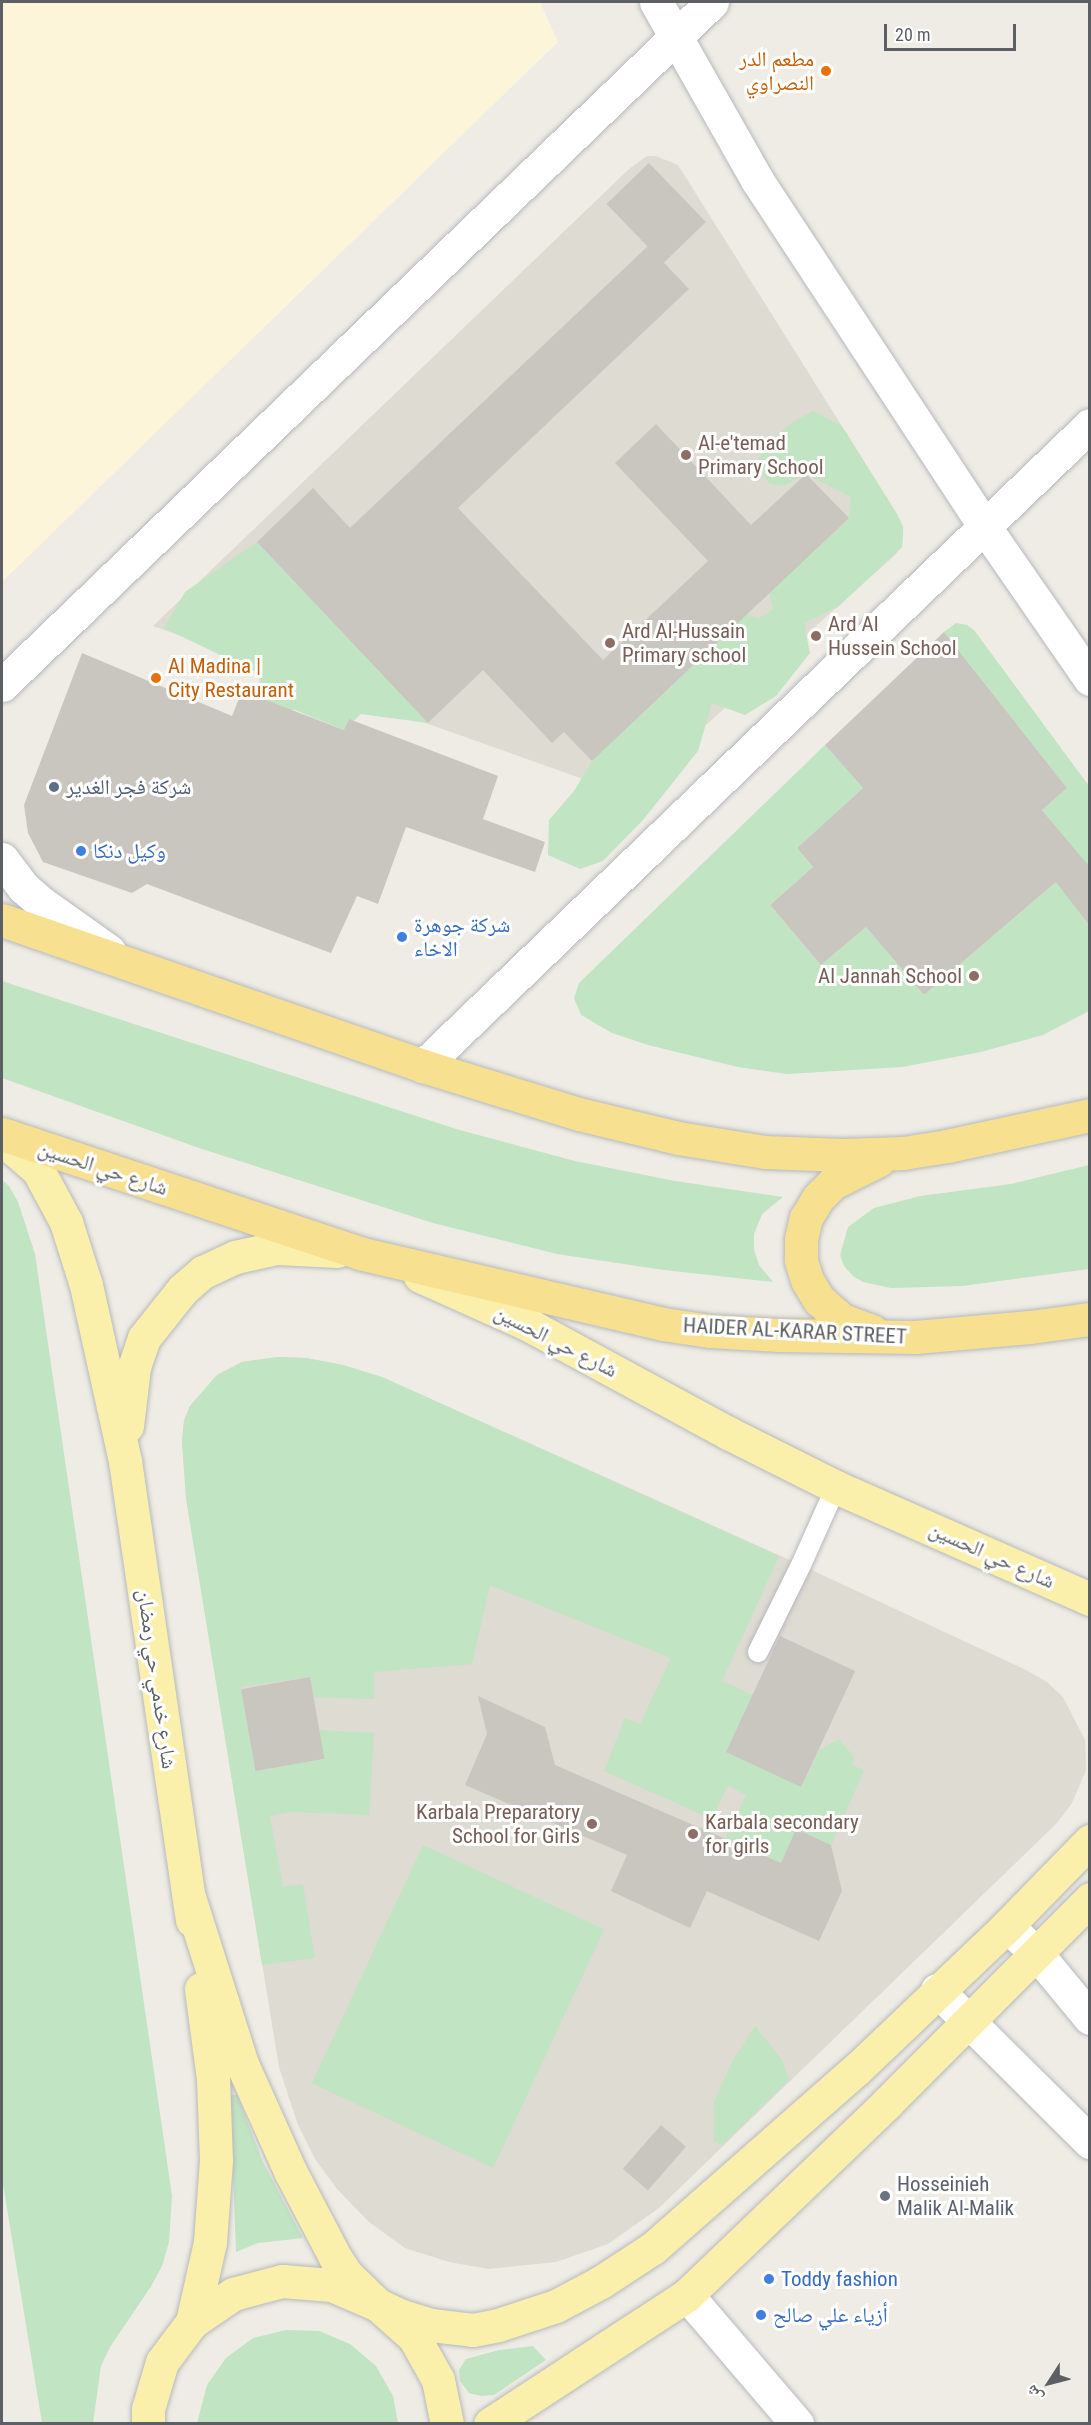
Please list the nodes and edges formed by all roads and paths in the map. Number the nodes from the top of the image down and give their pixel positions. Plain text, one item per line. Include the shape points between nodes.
1 (656, 2) edge
2 (712, 2) edge
3 (674, 37) junction
4 (1089, 425) edge
5 (984, 526) junction
6 (1089, 679) edge
7 (2, 685) edge
8 (2, 859) edge
9 (2, 920) edge
10 (128, 964) junction
11 (423, 1066) junction
12 (1089, 1103) edge
13 (1089, 1115) edge
14 (1027, 1130) junction
15 (2, 1134) edge
16 (2, 1139) edge
17 (903, 1153) junction
18 (363, 1254) junction
19 (1089, 1319) edge
20 (915, 1337) junction
21 (125, 1461) junction
22 (836, 1487) junction
23 (1089, 1599) edge
24 (758, 1652) dead end
25 (1089, 1841) edge
26 (189, 1897) junction
27 (1089, 1899) edge
28 (1007, 1926) junction
29 (1037, 1954) junction
30 (937, 1990) junction
31 (1089, 2018) edge
32 (968, 2022) junction
33 (1089, 2142) edge
34 (687, 2295) junction
35 (378, 2305) junction
36 (192, 2322) junction
37 (148, 2424) edge
38 (447, 2424) edge
39 (490, 2424) edge
40 (797, 2424) edge

1 - 3 street
2 - 3 street
3 - 5 street via 757,180
3 - 7 street
4 - 5 street
5 - 6 street
5 - 11 street
8 - 10 street via 40,902
9 - 10 highway
10 - 11 highway
11 - 17 highway via 579,1114 678,1138 765,1152
12 - 14 street
13 - 14 highway
14 - 17 highway
15 - 18 highway, شارع حي الحسين
16 - 21 main road via 38,1170 66,1222 86,1284
17 - 20 highway via 861,1167 825,1190 806,1218 801,1260 819,1300 842,1320 867,1330
18 - 20 highway, HAIDER AL-KARAR STREET via 614,1313 710,1331
18 - 21 main road via 278,1248 235,1257 203,1272 182,1290 144,1338 134,1367
18 - 22 main road, شارع حي الحسين via 429,1279 531,1326
19 - 20 highway, HAIDER AL-KARAR STREET
21 - 26 main road, شارع خدمي حي رمضان
22 - 23 main road, شارع حي الحسين
22 - 24 lane
25 - 28 main road
26 - 35 main road via 242,2064 290,2171 334,2257
26 - 36 main road via 213,2079 216,2160 210,2242
27 - 29 main road
28 - 29 street
28 - 30 main road
29 - 31 street
29 - 32 main road
30 - 32 street
30 - 35 main road via 778,2140 653,2248 601,2282 546,2310 473,2330 431,2325
32 - 33 street
32 - 34 main road
34 - 39 main road
34 - 40 street
35 - 36 main road via 332,2285 282,2281 233,2294
35 - 38 main road via 414,2337 424,2354 438,2380
36 - 37 main road via 162,2362 148,2409

